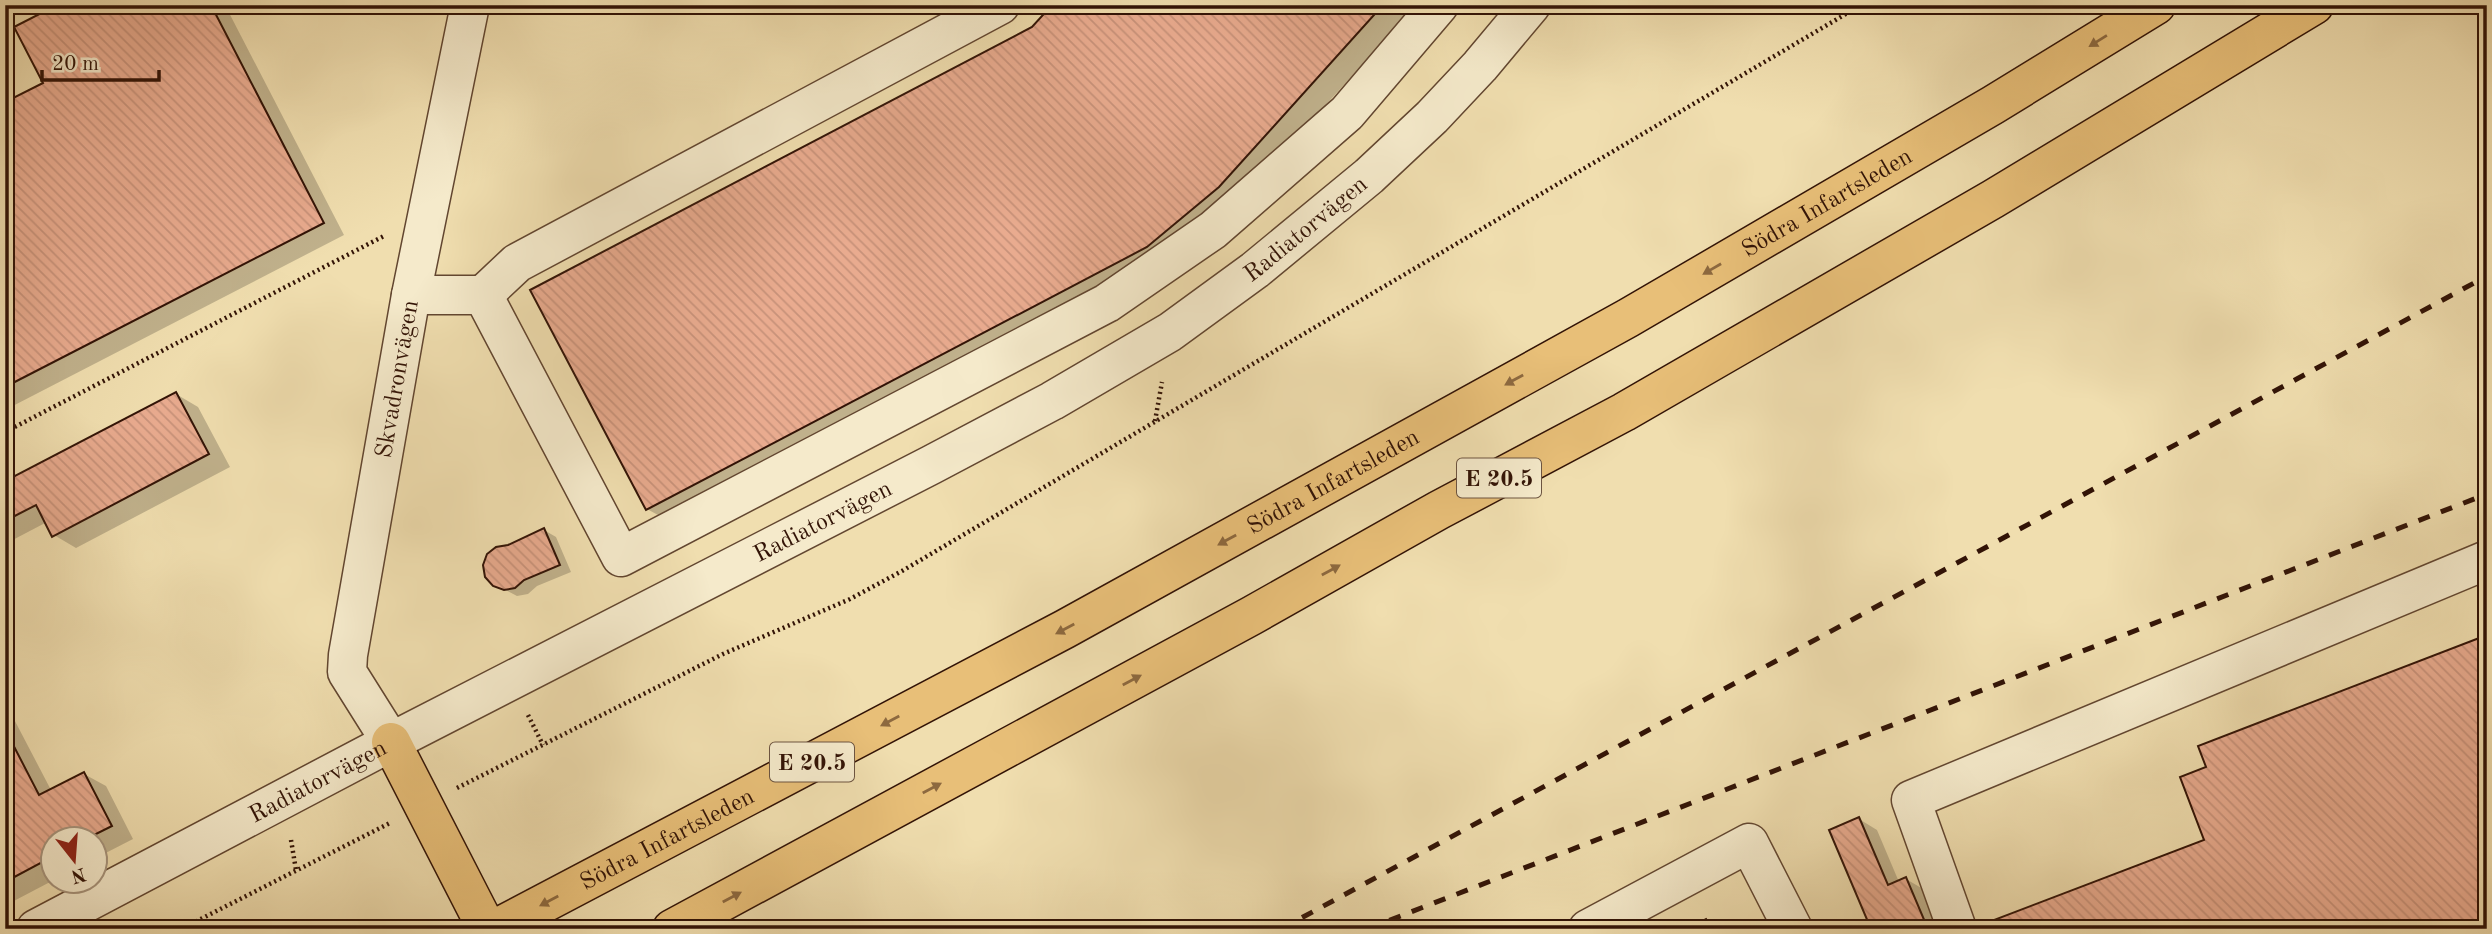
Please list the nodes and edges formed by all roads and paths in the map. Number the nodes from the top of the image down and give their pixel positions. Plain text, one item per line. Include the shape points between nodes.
1 (470, 5) edge
2 (1000, 5) edge
3 (1439, 5) edge
4 (1531, 5) edge
5 (1861, 5) edge
6 (2156, 5) edge
7 (2314, 5) edge
8 (426, 215) junction
9 (411, 295) junction
10 (483, 295) junction
11 (5, 432) edge
12 (2487, 560) edge
13 (528, 715) dead end
14 (391, 742) junction
15 (542, 745) junction
16 (423, 806) junction
17 (36, 929) edge
18 (181, 929) edge
19 (487, 929) edge
20 (495, 929) edge
21 (672, 929) edge
22 (1588, 929) edge
23 (1793, 929) edge
24 (1957, 929) edge

1 - 8 street, Skvadronvägen
2 - 10 street via 517,263
3 - 10 street via 1347,113 1213,230 1118,296 621,557
4 - 14 street, Radiatorvägen via 1471,76 1369,176 1255,270 1170,332 1040,407
5 - 15 path via 902,571
6 -> 20 main road, Södra Infartsleden / E 20.5 via 1628,318 1065,629
21 -> 7 main road, E 20.5 via 1624,412 1993,199
8 - 9 street, Skvadronvägen
8 - 11 path
9 - 10 street
9 - 14 street, Skvadronvägen via 347,672
12 - 24 street via 1911,800
13 - 15 path
14 - 16 main road
14 - 17 street, Radiatorvägen
15 - 16 path
16 - 18 path
16 - 19 main road
22 - 23 street via 1749,843

